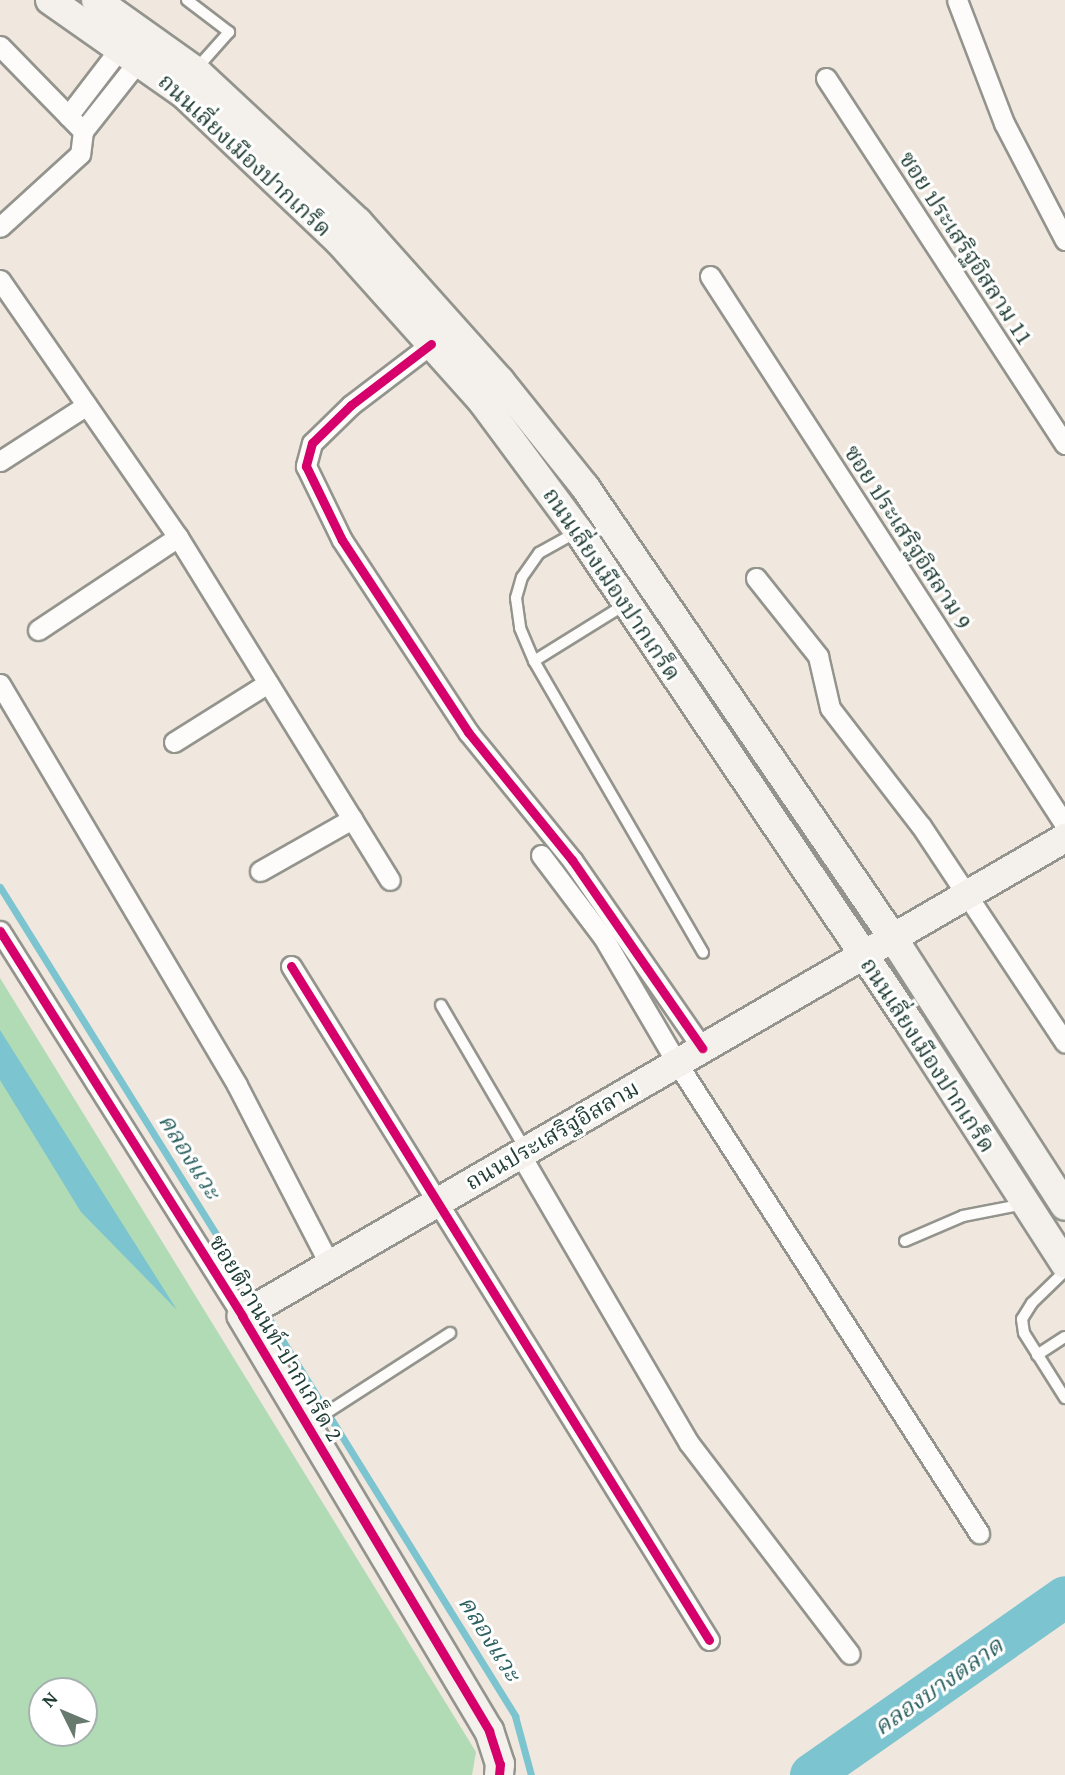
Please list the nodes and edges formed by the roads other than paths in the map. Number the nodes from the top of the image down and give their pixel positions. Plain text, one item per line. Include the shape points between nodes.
1 (50, 0) edge
2 (96, 0) edge
3 (187, 0) edge
4 (957, 0) edge
5 (0, 46) edge
6 (130, 54) junction
7 (196, 71) junction
8 (826, 78) dead end
9 (68, 116) junction
10 (83, 131) junction
11 (0, 227) edge
12 (1065, 240) edge
13 (710, 276) dead end
14 (0, 280) edge
15 (431, 344) junction
16 (87, 405) junction
17 (1065, 444) edge
18 (0, 461) edge
19 (579, 531) junction
20 (178, 537) junction
21 (756, 578) dead end
22 (626, 604) junction
23 (38, 630) dead end
24 (534, 661) junction
25 (268, 683) junction
26 (0, 684) edge
27 (174, 741) dead end
28 (352, 819) junction
29 (1065, 825) edge
30 (1065, 838) edge
31 (541, 855) dead end
32 (260, 871) dead end
33 (390, 880) dead end
34 (968, 894) junction
35 (0, 931) edge
36 (893, 938) junction
37 (703, 952) dead end
38 (863, 955) junction
39 (291, 966) dead end
40 (441, 1004) dead end
41 (1065, 1044) edge
42 (702, 1048) junction
43 (677, 1063) junction
44 (523, 1152) junction
45 (435, 1204) junction
46 (1026, 1204) junction
47 (1065, 1206) edge
48 (905, 1241) dead end
49 (1065, 1264) edge
50 (330, 1265) junction
51 (1065, 1271) edge
52 (254, 1309) junction
53 (450, 1333) dead end
54 (1065, 1337) edge
55 (1037, 1355) junction
56 (1065, 1398) edge
57 (312, 1422) junction
58 (979, 1533) dead end
59 (709, 1640) dead end
60 (850, 1654) dead end
61 (499, 1775) edge

1 - 6 main road, ถนนเลี่ยงเมืองปากเกร็ด
2 - 7 main road, ถนนเลี่ยงเมืองปากเกร็ด
3 - 7 lane via 229,32
4 - 12 street via 1004,122
5 - 9 street
6 - 9 street
6 - 10 street
6 - 15 main road, ถนนเลี่ยงเมืองปากเกร็ด via 185,95 339,241
7 - 36 main road, ถนนเลี่ยงเมืองปากเกร็ด via 358,222 500,381 577,476
8 - 17 street, ซอย ประเสริฐอิสลาม 11
9 - 10 street
10 - 11 street via 80,154
13 - 29 street, ซอย ประเสริฐอิสลาม 9
14 - 16 street
15 - 19 main road, ถนนเลี่ยงเมืองปากเกร็ด via 482,401
15 - 42 street via 351,405 312,443 306,466 342,540 468,732 572,860
16 - 18 street
16 - 20 street
19 - 22 main road, ถนนเลี่ยงเมืองปากเกร็ด
19 - 24 lane via 539,553 522,577 516,598 520,628
20 - 23 street
20 - 25 street
21 - 34 street via 818,656 830,708
22 - 24 lane
22 - 38 main road, ถนนเลี่ยงเมืองปากเกร็ด
24 - 37 lane
25 - 27 street
25 - 28 street
26 - 50 street via 237,1085
28 - 32 street
28 - 33 street
30 - 34 main road, ถนนประเสริฐอิสลาม
31 - 43 street via 603,937
34 - 36 main road, ถนนประเสริฐอิสลาม
34 - 41 street
35 - 52 street, ซอยติวานนท์-ปากเกร็ด 2
36 - 38 main road, ถนนประเสริฐอิสลาม
36 - 47 main road, ถนนเลี่ยงเมืองปากเกร็ด
38 - 42 main road, ถนนประเสริฐอิสลาม
38 - 46 main road, ถนนเลี่ยงเมืองปากเกร็ด
39 - 45 street
40 - 44 lane
42 - 43 main road, ถนนประเสริฐอิสลาม
43 - 44 main road, ถนนประเสริฐอิสลาม
43 - 58 street
44 - 45 main road, ถนนประเสริฐอิสลาม
44 - 60 street via 689,1443
45 - 50 main road, ถนนประเสริฐอิสลาม
45 - 59 street
46 - 48 lane via 963,1216
46 - 49 main road, ถนนเลี่ยงเมืองปากเกร็ด
50 - 52 main road, ถนนประเสริฐอิสลาม
51 - 55 lane via 1021,1319
52 - 57 main road, ซอยติวานนท์-ปากเกร็ด 2
53 - 57 lane
54 - 55 lane
55 - 56 lane
57 - 61 main road, ซอยติวานนท์-ปากเกร็ด 2 via 489,1731

